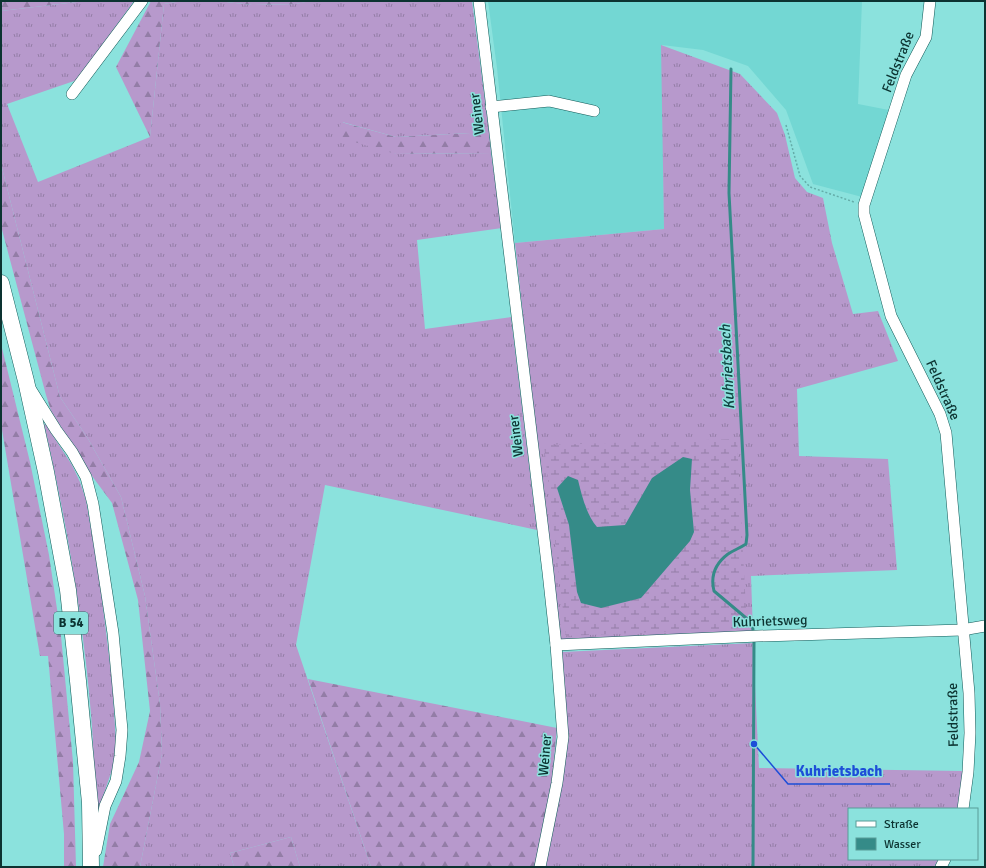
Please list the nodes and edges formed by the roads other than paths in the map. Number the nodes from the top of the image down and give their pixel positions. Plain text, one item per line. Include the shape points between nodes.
1 (142, 1) edge
2 (479, 1) edge
3 (930, 1) edge
4 (72, 94) dead end
5 (491, 107) junction
6 (594, 111) dead end
7 (1, 283) edge
8 (26, 382) junction
9 (985, 626) edge
10 (962, 630) junction
11 (556, 645) junction
12 (963, 808) edge
13 (92, 867) edge
14 (540, 867) edge

1 - 4 street
2 - 5 street, Weiner
3 - 10 street, Feldstraße via 926,37 906,76 864,206 864,214 891,316 940,414 946,433
5 - 6 street via 549,101
5 - 11 street, Weiner
7 - 8 highway, B 54
8 - 13 highway, B 54 via 68,590 90,803
8 - 13 street via 86,477 93,504 113,633 122,730 120,756 116,781 105,806
9 - 10 street, Kuhrietsweg
10 - 11 street, Kuhrietsweg
10 - 12 street, Feldstraße via 969,693 970,733
11 - 14 street, Weiner via 563,737 558,783

